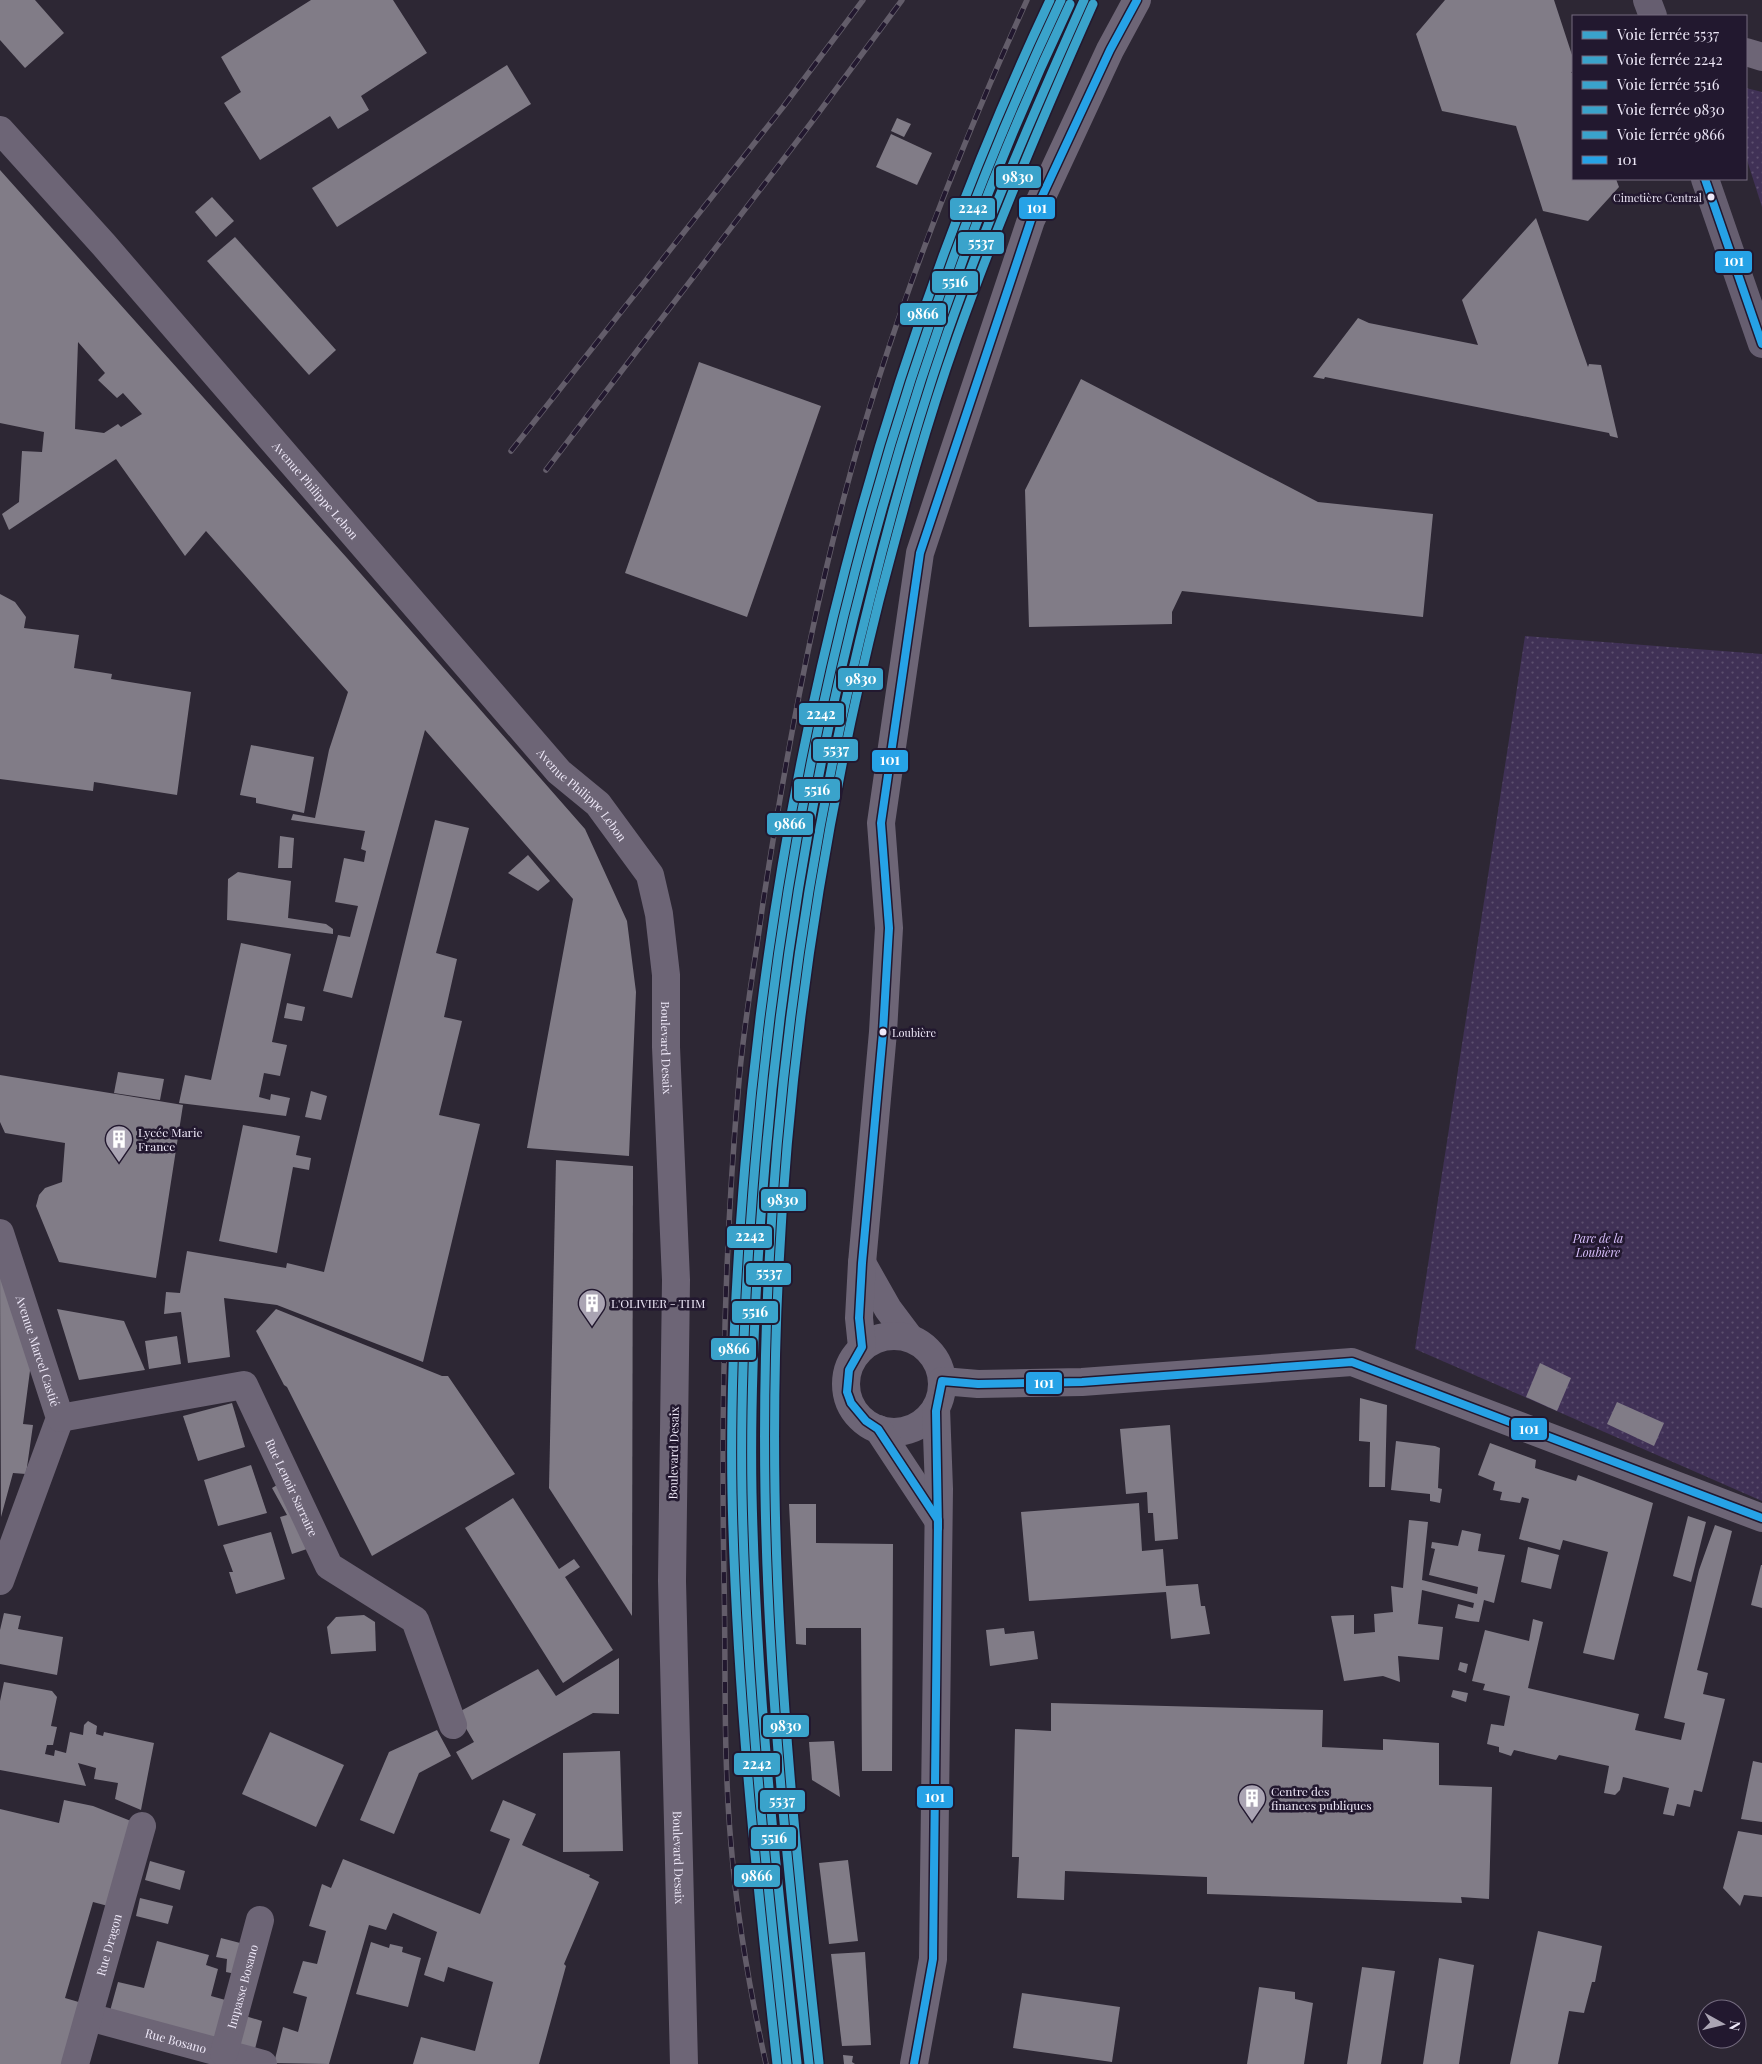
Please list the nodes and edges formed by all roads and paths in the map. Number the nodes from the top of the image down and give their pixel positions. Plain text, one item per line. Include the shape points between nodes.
1 (1137, 0) edge
2 (1647, 0) edge
3 (1653, 15) edge
4 (1747, 52) edge
5 (1762, 57) edge
6 (0, 130) edge
7 (1705, 180) edge
8 (1762, 344) edge
9 (631, 849) joint
10 (0, 1233) edge
11 (862, 1263) junction
12 (909, 1337) junction
13 (862, 1347) junction
14 (942, 1380) junction
15 (936, 1408) junction
16 (60, 1418) junction
17 (878, 1429) junction
18 (1762, 1518) edge
19 (938, 1520) junction
20 (2, 1569) edge
21 (453, 1725) dead end
22 (142, 1826) dead end
23 (260, 1920) dead end
24 (90, 2018) junction
25 (224, 2054) junction
26 (75, 2064) edge
27 (263, 2064) edge
28 (684, 2064) edge
29 (914, 2064) edge

1 - 11 street via 1110,50 1031,220 920,553 881,823 889,928
2 - 3 main road
4 - 5 street
6 - 9 street, Avenue Philippe Lebon via 104,245 553,765 598,804
7 - 8 main road
9 - 28 street, Boulevard Desaix via 650,875 659,914 666,975 676,1280 672,1581
10 - 16 street, Avenue Marcel Castié
11 - 12 street via 888,1309
11 - 13 street via 859,1318
12 - 13 street via 892,1335 876,1338
12 - 14 street via 932,1354
13 - 17 street via 851,1360 846,1376 847,1393 863,1422
14 - 15 street
14 - 18 street via 978,1384 1082,1382 1352,1362
15 - 17 street via 925,1421 911,1429 895,1432
15 - 19 street
16 - 20 street, Avenue Marcel Castié
16 - 21 street, Rue Lenoir Sarraire via 244,1385 329,1566 415,1620
17 - 19 street
19 - 29 street via 933,1959
22 - 24 street, Rue Dragon
23 - 25 street, Impasse Bosano
24 - 25 street, Rue Bosano
24 - 26 street, Rue Dragon
25 - 27 street, Rue Bosano

